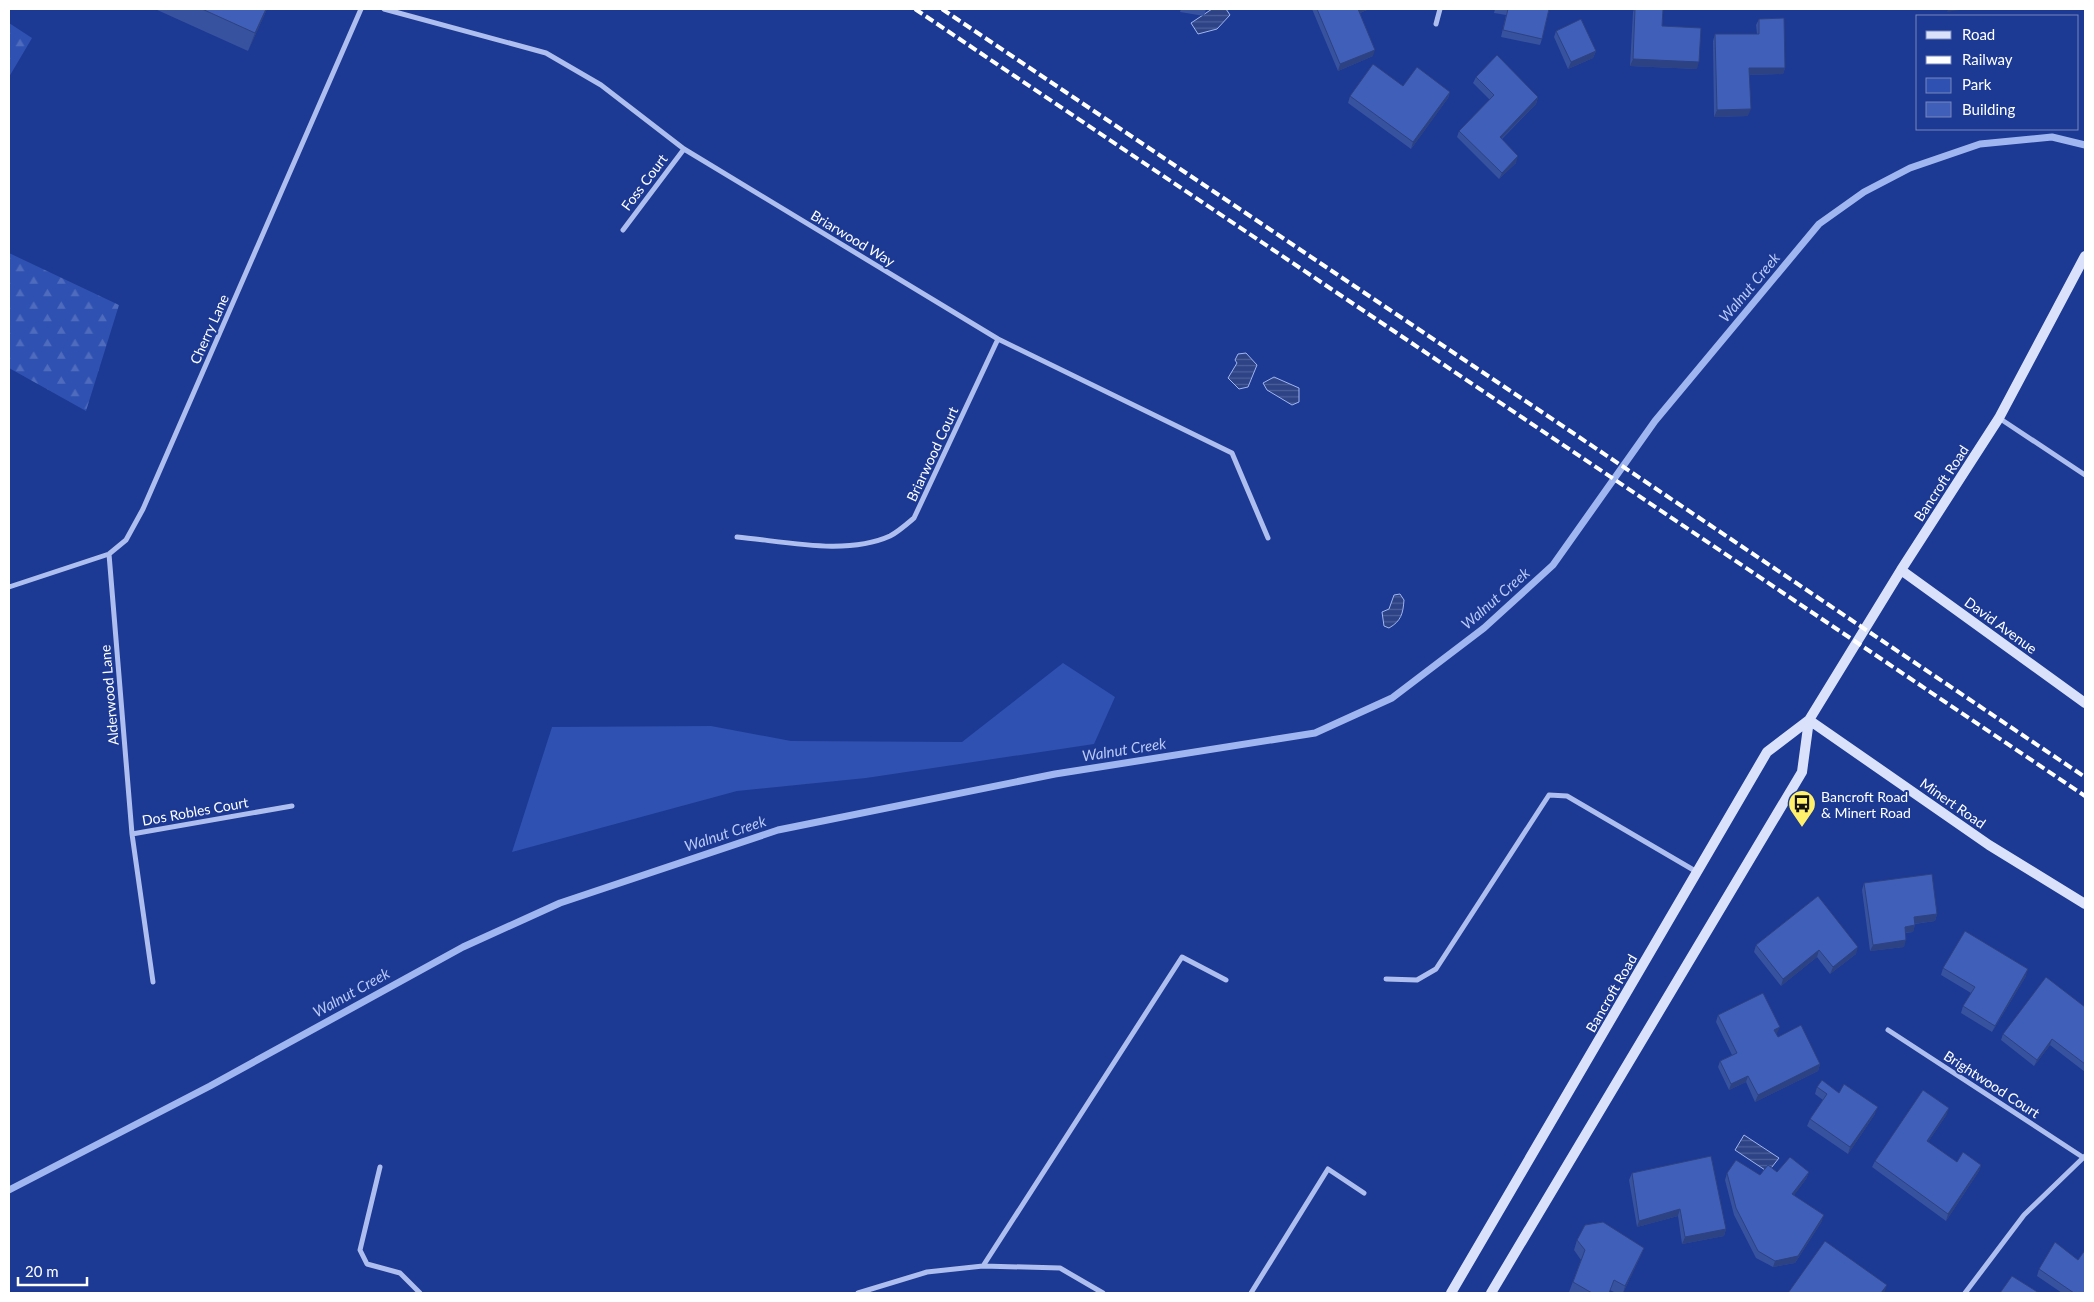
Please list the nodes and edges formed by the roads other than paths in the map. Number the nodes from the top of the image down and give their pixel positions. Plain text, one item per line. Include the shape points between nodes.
1 (361, 9) edge
2 (384, 9) edge
3 (1440, 9) edge
4 (1436, 24) dead end
5 (684, 149) junction
6 (623, 230) dead end
7 (2085, 256) edge
8 (998, 340) junction
9 (2000, 418) junction
10 (2085, 475) edge
11 (737, 537) dead end
12 (1268, 538) dead end
13 (109, 554) junction
14 (1901, 570) junction
15 (9, 587) edge
16 (2085, 703) edge
17 (1809, 720) junction
18 (292, 806) dead end
19 (132, 834) junction
20 (1697, 872) junction
21 (2085, 904) edge
22 (1386, 979) dead end
23 (1226, 980) dead end
24 (153, 982) dead end
25 (1888, 1030) dead end
26 (2084, 1157) edge
27 (380, 1167) dead end
28 (1364, 1193) dead end
29 (983, 1266) junction
30 (420, 1293) edge
31 (858, 1293) edge
32 (1103, 1293) edge
33 (1251, 1293) edge
34 (1451, 1293) edge
35 (1491, 1293) edge
36 (1965, 1293) edge

1 - 13 street, Cherry Lane via 143,509 126,540
2 - 5 street, Briarwood Way via 546,53 601,85
3 - 4 street
5 - 6 street, Foss Court
5 - 8 street, Briarwood Way
7 - 9 street, Bancroft Road
8 - 11 street, Briarwood Court via 914,518 891,536 865,545 841,547
8 - 12 street, Briarwood Way via 1232,453
9 - 10 street
9 - 14 street, Bancroft Road
13 - 15 street, Cherry Lane
13 - 19 street, Alderwood Lane
14 - 16 street, David Avenue
14 - 17 street, Bancroft Road
17 - 20 street, Bancroft Road via 1767,752
17 - 21 street, Minert Road via 1989,845
17 - 35 street, Bancroft Road via 1802,772
18 - 19 street, Dos Robles Court
19 - 24 street, Dos Robles Court
20 - 22 street via 1567,796 1549,795 1436,969 1417,980
20 - 34 street, Bancroft Road
23 - 29 street via 1182,957
25 - 26 street, Brightwood Court
26 - 36 street via 2024,1215
27 - 30 street via 360,1250 367,1264 400,1273
28 - 33 street via 1328,1169
29 - 31 street via 927,1272
29 - 32 street via 1060,1268

